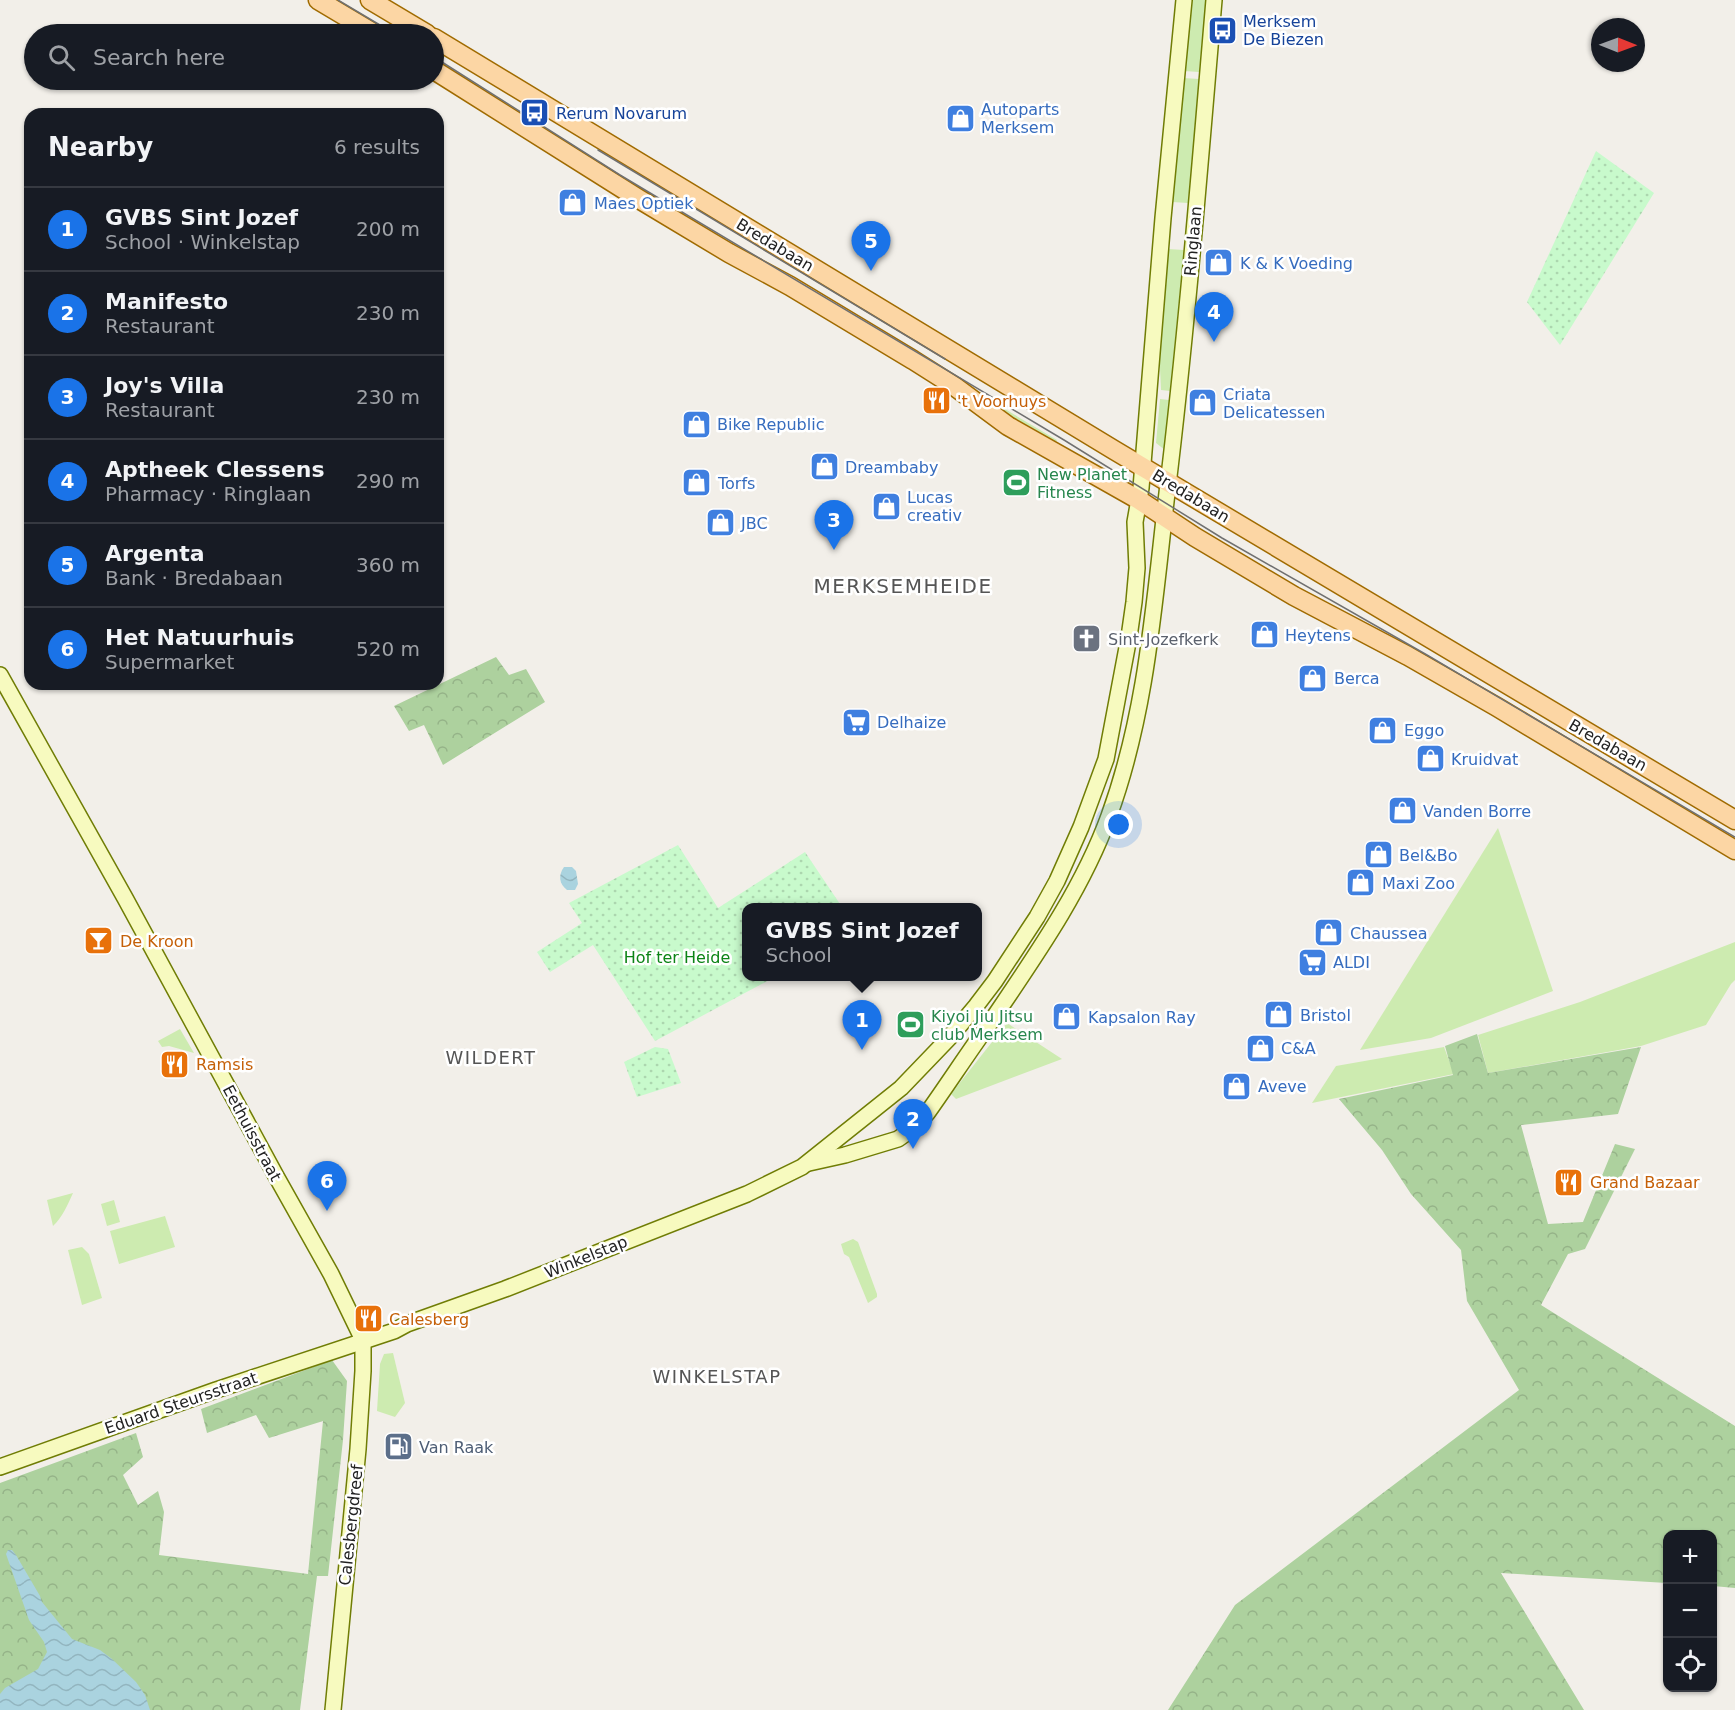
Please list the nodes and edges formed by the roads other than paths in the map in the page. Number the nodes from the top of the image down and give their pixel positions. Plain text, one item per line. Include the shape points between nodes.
1 (318, 0) edge
2 (370, 0) edge
3 (1184, 0) edge
4 (1214, 0) edge
5 (358, 24) edge
6 (410, 24) edge
7 (444, 44) edge
8 (444, 76) edge
9 (1143, 466) junction
10 (1169, 482) junction
11 (1140, 500) junction
12 (1164, 518) junction
13 (0, 675) edge
14 (1735, 820) edge
15 (1735, 850) edge
16 (1002, 1006) joint
17 (806, 1164) junction
18 (363, 1340) junction
19 (0, 1467) edge
20 (333, 1710) edge

1 - 5 main road
2 - 6 main road
3 - 9 street, Ringlaan
4 - 10 street, Ringlaan
7 - 9 main road, Bredabaan
8 - 11 main road, Bredabaan via 639,199 913,360 1008,426
9 - 10 main road, Bredabaan
9 - 11 street, Ringlaan
10 - 12 street, Ringlaan
10 - 14 main road, Bredabaan
11 - 12 main road, Bredabaan
11 - 17 street, Winkelstap via 1135,522 1137,568 1129,637 1106,759 1057,881 983,997 950,1037 900,1088
12 - 15 main road, Bredabaan via 1294,596 1497,707
12 - 16 street, Ringlaan via 1152,632 1127,762 1088,864 1058,922
13 - 18 street, Eethuisstraat via 331,1275
16 - 17 street, Winkelstap via 915,1127 898,1139
17 - 18 street, Winkelstap via 747,1194
18 - 19 street, Eduard Steursstraat
18 - 20 street, Calesbergdreef via 361,1419

